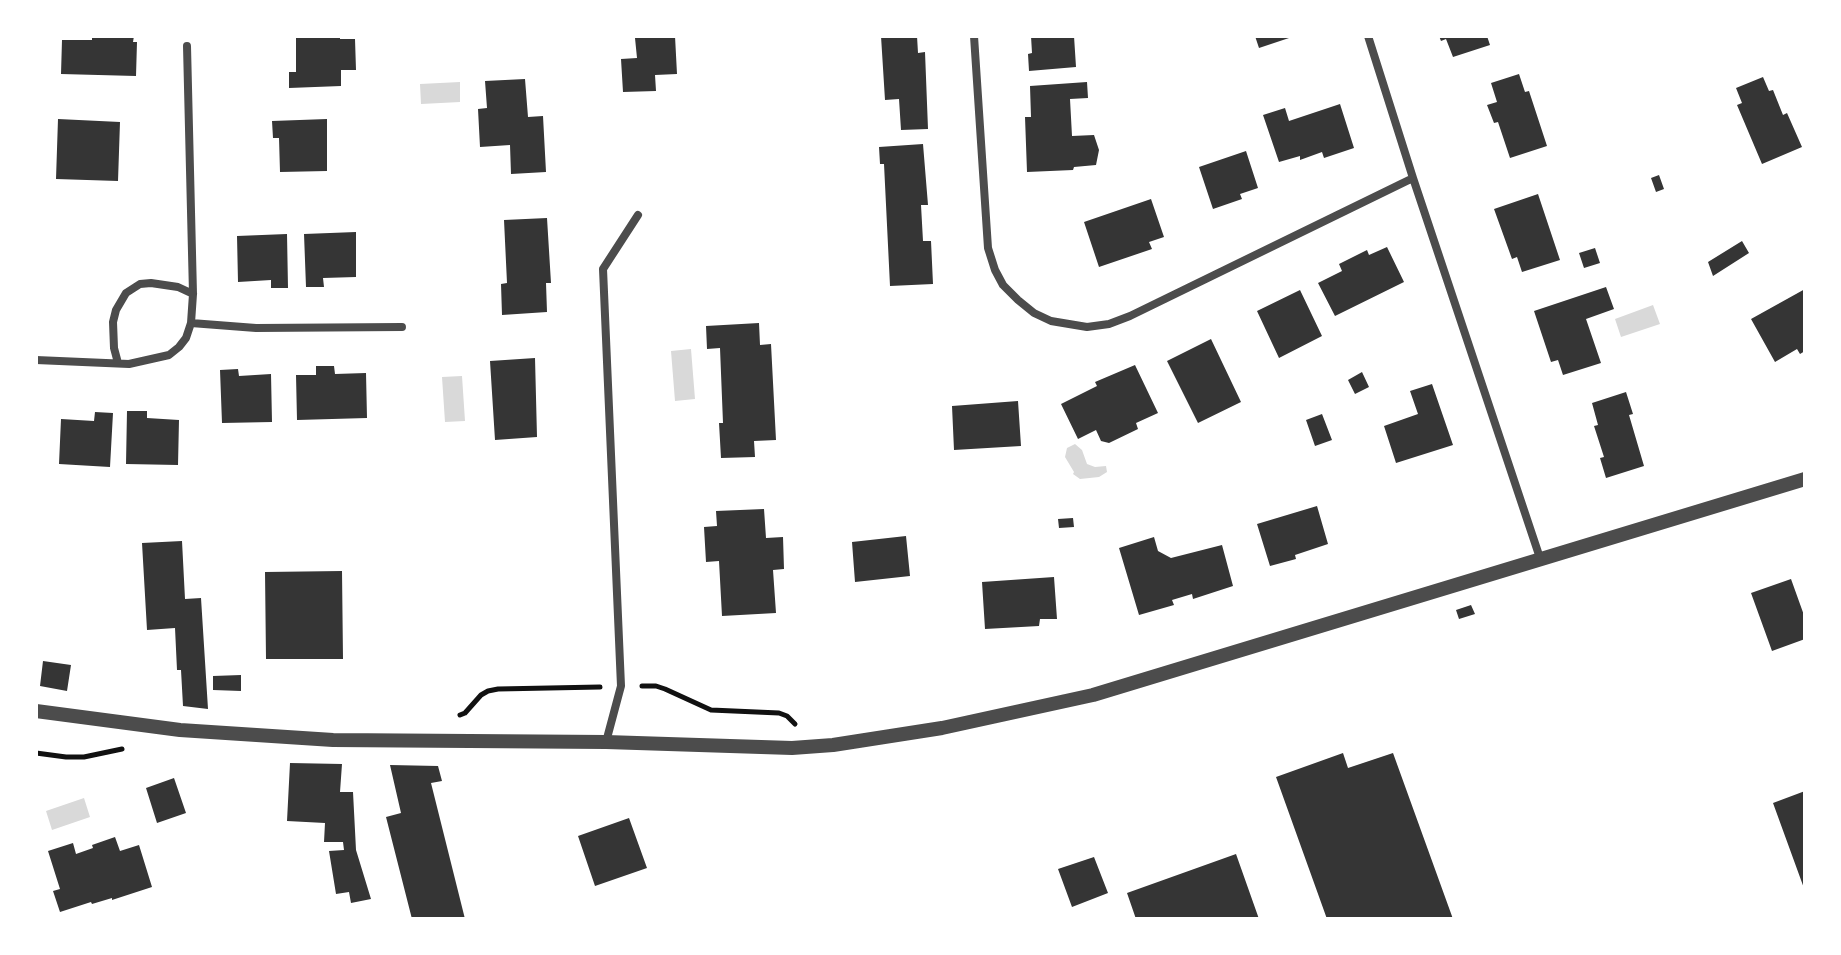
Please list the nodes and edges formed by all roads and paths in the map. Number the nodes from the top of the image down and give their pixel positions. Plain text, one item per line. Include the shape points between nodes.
1 (974, 36) edge
2 (1368, 36) edge
3 (187, 46) dead end
4 (1413, 178) junction
5 (638, 215) dead end
6 (193, 294) junction
7 (191, 323) junction
8 (402, 327) dead end
9 (36, 360) edge
10 (118, 363) junction
11 (1805, 479) edge
12 (1540, 558) junction
13 (36, 711) edge
14 (153, 726) junction
15 (606, 742) junction
16 (36, 753) edge

1 - 4 street via 988,248 1003,285 1051,321 1087,327 1130,316
2 - 4 street
3 - 6 street
4 - 12 street
5 - 15 street via 603,269 621,686
6 - 7 street
6 - 10 street via 151,283 126,293 113,322
7 - 8 street
7 - 10 street via 186,338 169,355
9 - 10 street
11 - 12 street
12 - 15 street via 1093,695 942,728 792,748
13 - 14 street
14 - 15 street via 333,740
14 - 16 path via 125,748 84,757

